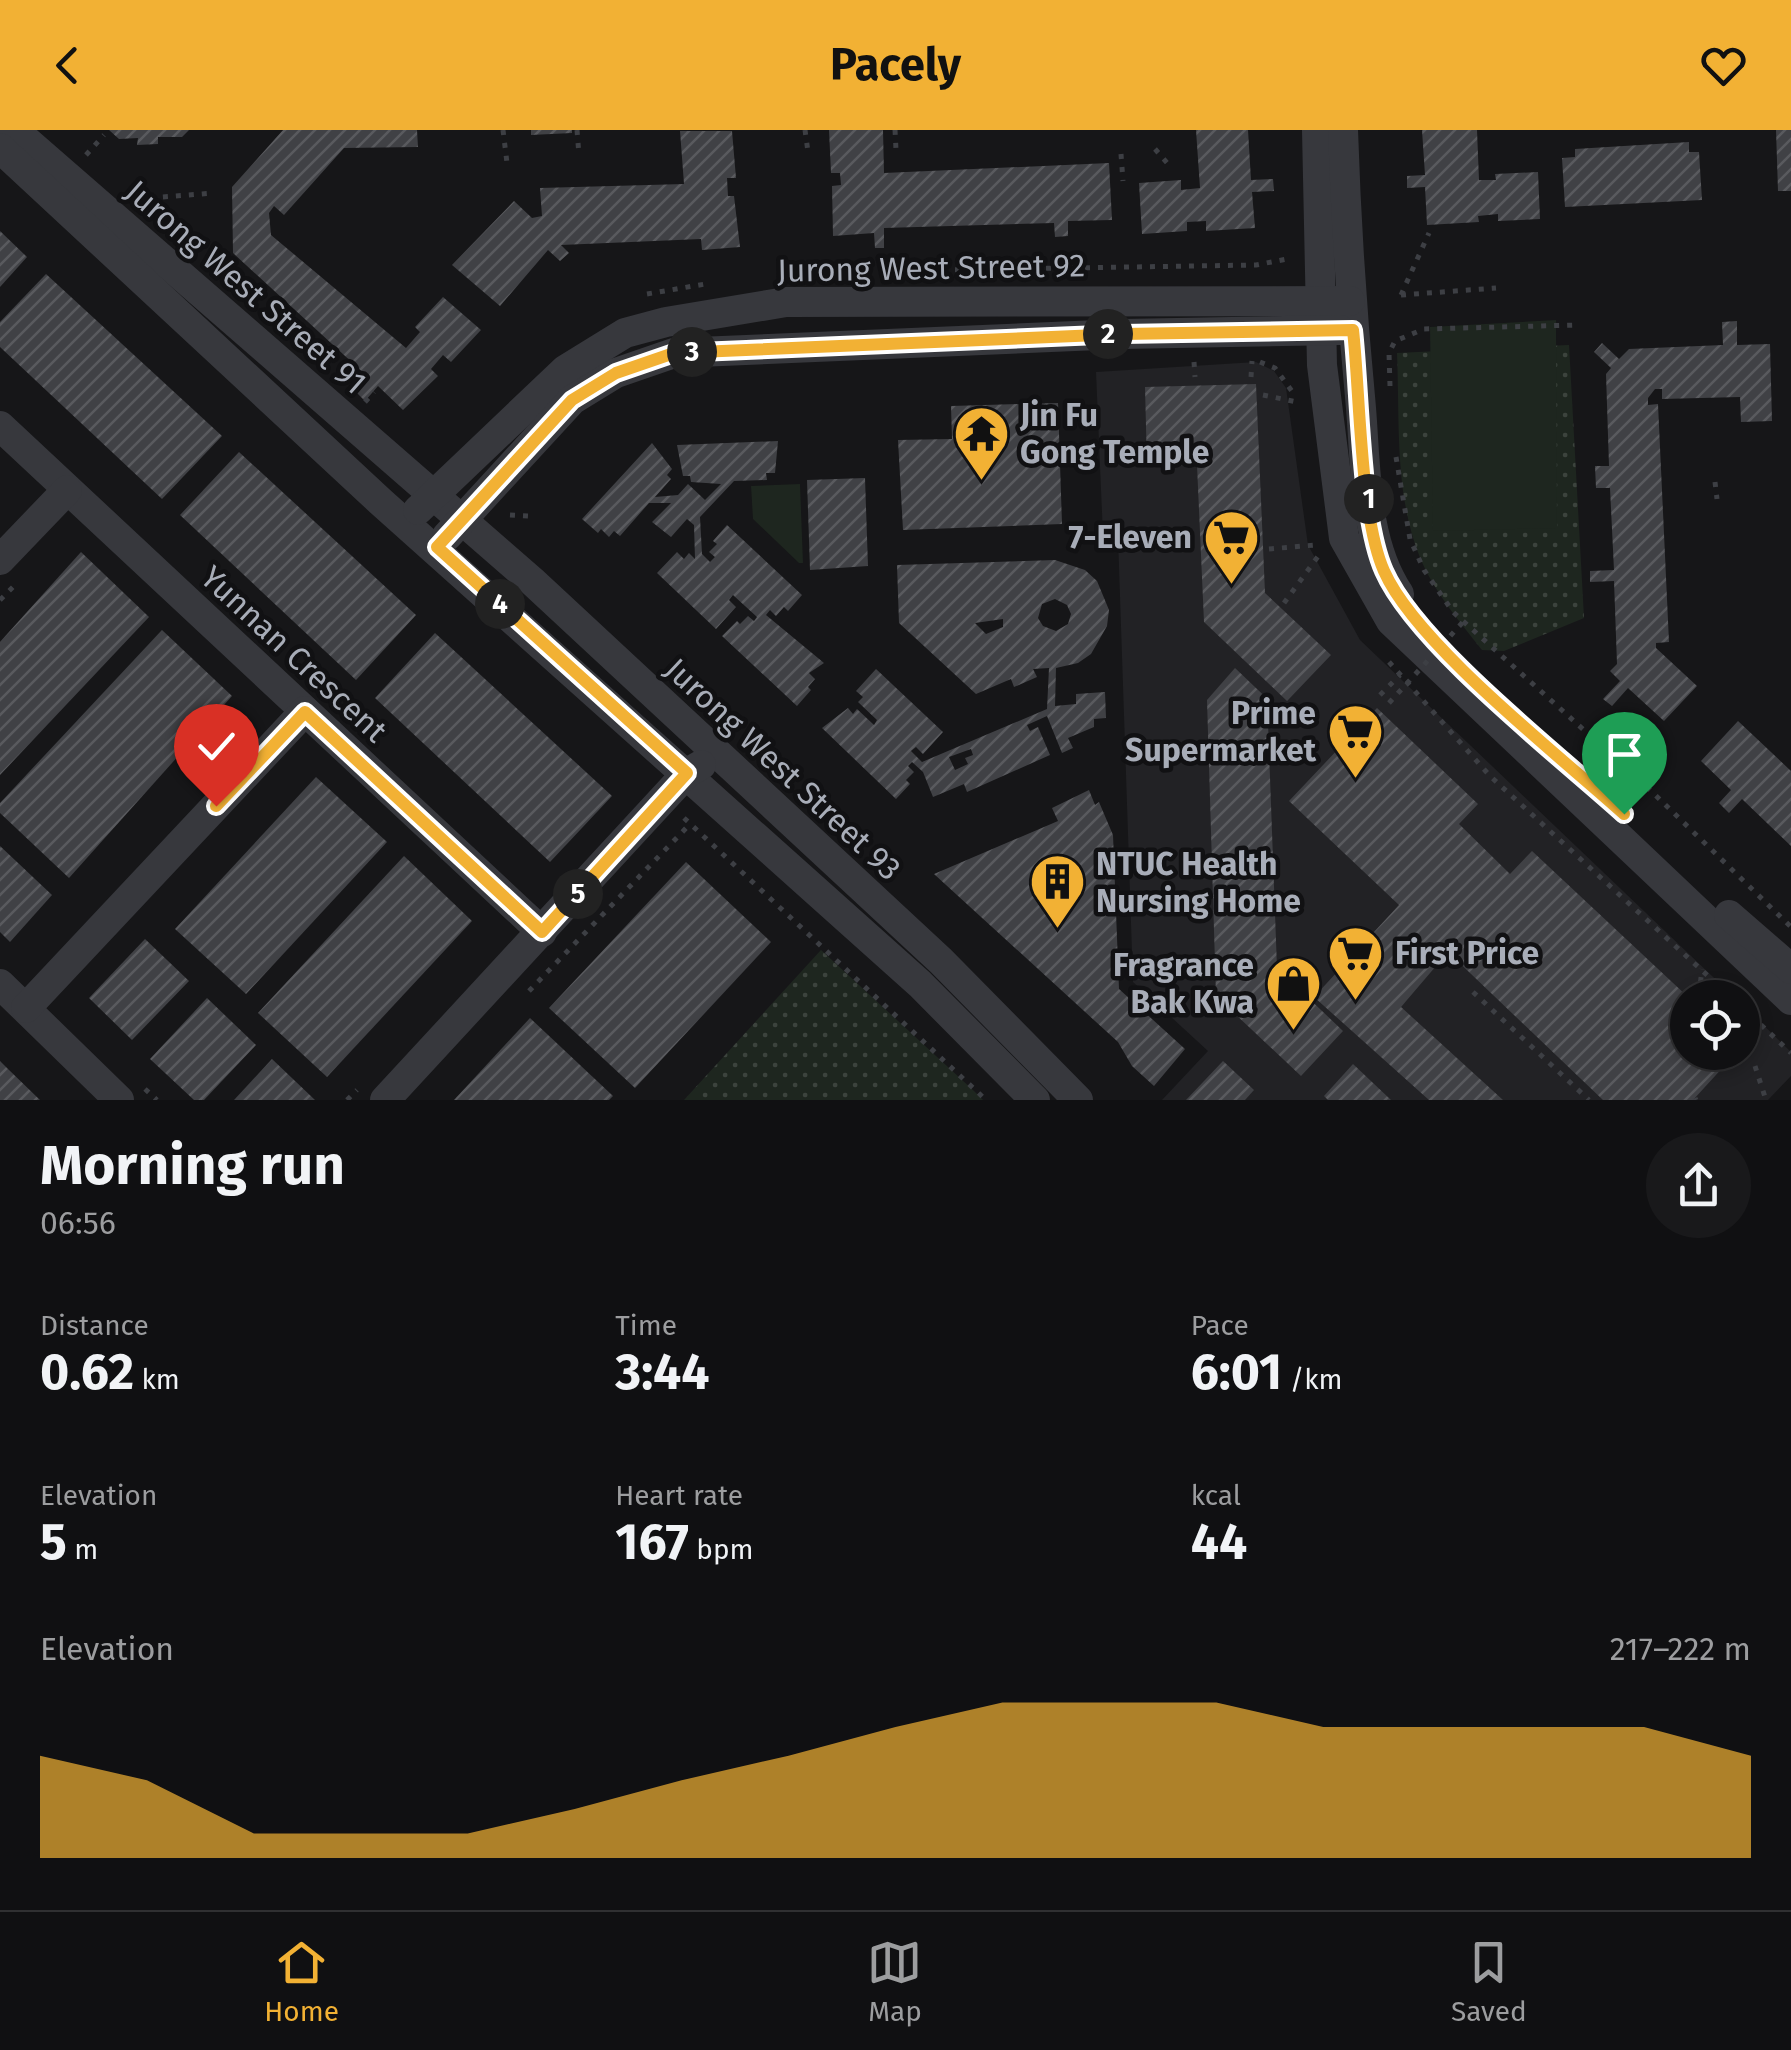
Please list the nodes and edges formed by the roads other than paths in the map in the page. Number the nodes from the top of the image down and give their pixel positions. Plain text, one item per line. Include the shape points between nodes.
1 (14, 130) edge
2 (1318, 130) edge
3 (1342, 130) edge
4 (0, 148) edge
5 (786, 302) junction
6 (1337, 315) junction
7 (789, 348) junction
8 (0, 426) edge
9 (67, 490) junction
10 (432, 496) junction
11 (460, 520) junction
12 (407, 521) junction
13 (437, 547) junction
14 (10, 569) edge
15 (305, 712) junction
16 (717, 756) junction
17 (687, 773) junction
18 (542, 932) junction
19 (1791, 969) edge
20 (0, 984) edge
21 (1791, 1000) edge
22 (26, 1008) junction
23 (131, 1093) edge
24 (373, 1093) edge
25 (1035, 1100) edge
26 (1078, 1100) edge

1 - 10 street, Jurong West Street 91
2 - 6 street
3 - 6 street
4 - 12 street, Jurong West Street 91
5 - 6 street, Jurong West Street 92
5 - 7 street
5 - 10 street, Jurong West Street 92 via 666,322 601,346 545,385
6 - 7 street
6 - 19 street via 1384,570 1415,618
6 - 21 street via 1322,365 1344,538 1391,621
7 - 11 street via 674,353 616,373 572,400
8 - 9 street, Yunnan Crescent
9 - 14 street
9 - 15 street, Yunnan Crescent
10 - 11 street, Jurong West Street 93
10 - 12 street, Jurong West Street 92
11 - 13 street
11 - 16 street, Jurong West Street 93
12 - 13 street, Jurong West Street 93
13 - 17 street, Jurong West Street 93
15 - 18 street, Yunnan Crescent
15 - 22 street
16 - 17 street
16 - 26 street, Jurong West Street 93 via 941,961
17 - 18 street
17 - 25 street, Jurong West Street 93 via 976,1036
18 - 24 street
20 - 22 street
22 - 23 street

